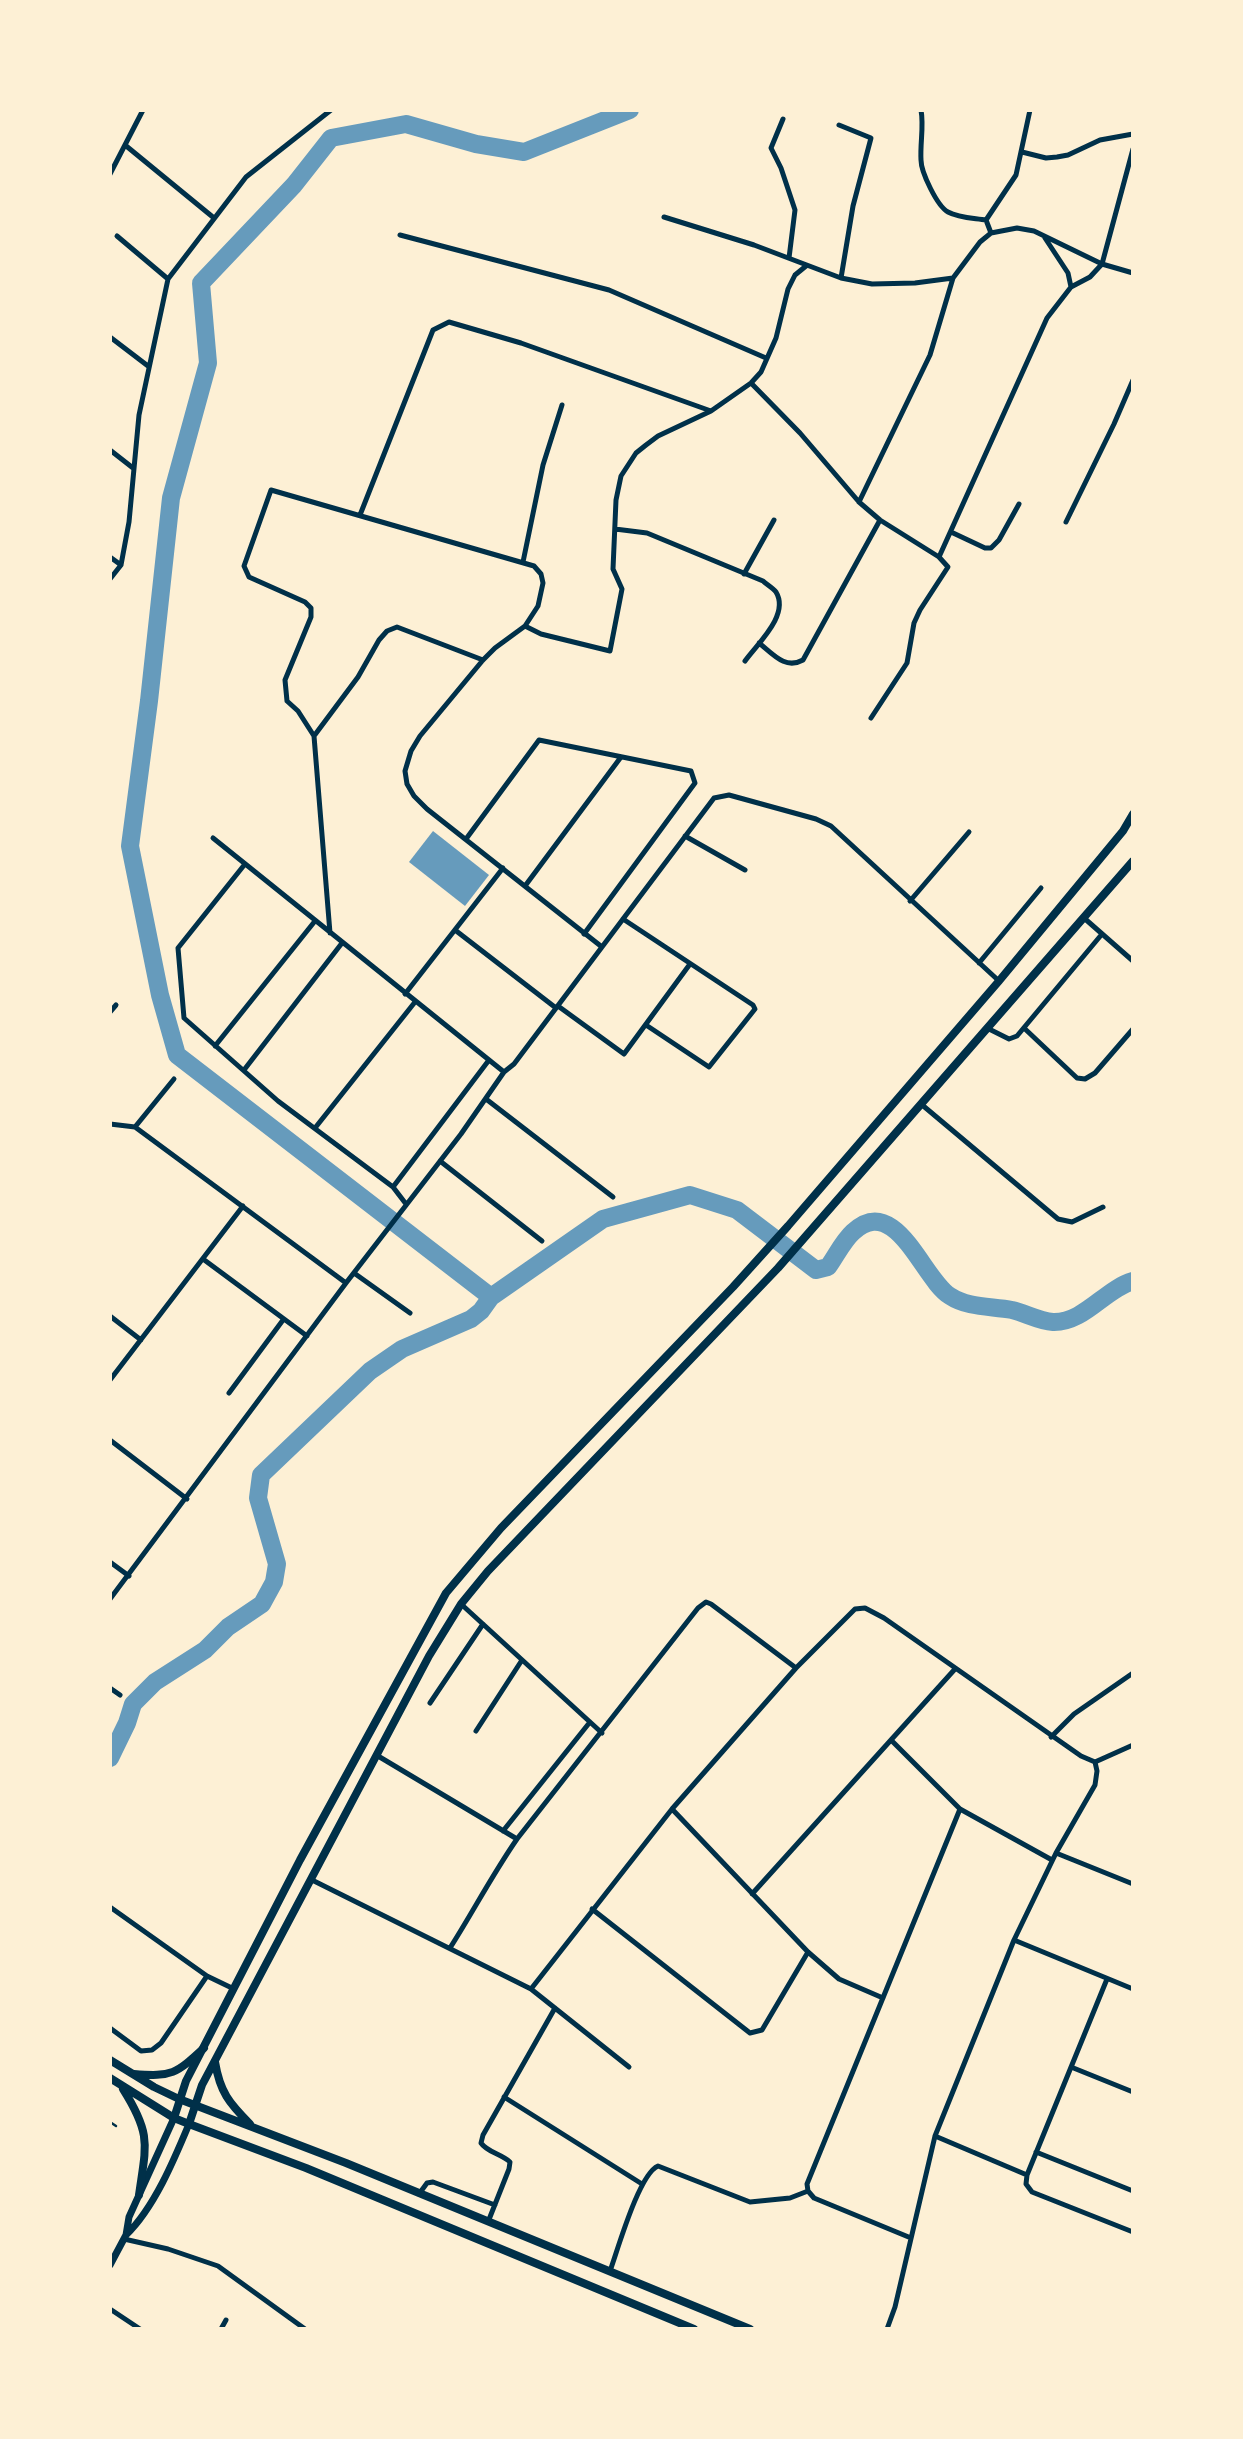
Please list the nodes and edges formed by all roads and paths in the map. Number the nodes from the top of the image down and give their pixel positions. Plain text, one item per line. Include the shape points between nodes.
1 (143, 110) edge
2 (331, 110) edge
3 (920, 110) edge
4 (1030, 110) edge
5 (782, 120) dead end
6 (839, 125) dead end
7 (1133, 134) edge
8 (125, 145) junction
9 (1133, 149) edge
10 (1022, 152) junction
11 (110, 174) edge
12 (664, 217) dead end
13 (214, 218) junction
14 (986, 220) junction
15 (991, 233) junction
16 (117, 236) dead end
17 (400, 236) dead end
18 (1045, 238) junction
19 (789, 258) junction
20 (1102, 264) junction
21 (806, 266) junction
22 (1133, 273) edge
23 (841, 278) junction
24 (953, 278) junction
25 (168, 279) junction
26 (1072, 286) junction
27 (110, 337) edge
28 (766, 358) junction
29 (148, 366) junction
30 (1133, 380) edge
31 (751, 383) junction
32 (562, 405) dead end
33 (711, 411) junction
34 (110, 450) edge
35 (133, 468) junction
36 (859, 502) junction
37 (1019, 504) dead end
38 (360, 514) junction
39 (774, 520) dead end
40 (880, 520) junction
41 (1066, 522) dead end
42 (615, 529) junction
43 (951, 532) junction
44 (110, 557) edge
45 (939, 557) junction
46 (523, 562) junction
47 (121, 565) junction
48 (744, 575) junction
49 (110, 579) edge
50 (524, 626) junction
51 (759, 643) junction
52 (483, 660) junction
53 (745, 661) dead end
54 (871, 718) dead end
55 (314, 736) junction
56 (621, 757) junction
57 (1133, 814) edge
58 (969, 832) dead end
59 (685, 836) junction
60 (212, 838) dead end
61 (466, 839) junction
62 (1133, 861) edge
63 (244, 864) junction
64 (503, 869) junction
65 (745, 870) dead end
66 (524, 886) junction
67 (1041, 888) dead end
68 (910, 901) junction
69 (1084, 918) junction
70 (624, 919) junction
71 (315, 921) junction
72 (455, 930) junction
73 (330, 933) junction
74 (584, 933) junction
75 (1102, 934) junction
76 (342, 943) junction
77 (602, 947) junction
78 (1133, 961) edge
79 (979, 963) junction
80 (690, 964) junction
81 (999, 981) junction
82 (405, 995) junction
83 (415, 1002) junction
84 (116, 1005) dead end
85 (557, 1007) junction
86 (110, 1012) edge
87 (646, 1025) junction
88 (987, 1028) junction
89 (1024, 1028) junction
90 (1133, 1029) edge
91 (215, 1046) junction
92 (489, 1060) junction
93 (244, 1070) junction
94 (504, 1072) junction
95 (174, 1079) dead end
96 (486, 1098) junction
97 (921, 1104) junction
98 (110, 1124) edge
99 (135, 1127) junction
100 (315, 1128) junction
101 (440, 1161) junction
102 (393, 1187) junction
103 (612, 1197) dead end
104 (406, 1204) junction
105 (243, 1206) junction
106 (1103, 1207) dead end
107 (542, 1241) dead end
108 (202, 1259) junction
109 (354, 1273) junction
110 (346, 1283) junction
111 (410, 1313) dead end
112 (110, 1316) edge
113 (283, 1320) junction
114 (307, 1336) junction
115 (141, 1340) junction
116 (110, 1380) edge
117 (229, 1393) dead end
118 (110, 1440) edge
119 (187, 1499) junction
120 (110, 1562) edge
121 (128, 1576) junction
122 (110, 1599) edge
123 (461, 1604) junction
124 (483, 1624) junction
125 (522, 1660) junction
126 (796, 1668) junction
127 (955, 1669) junction
128 (1133, 1673) edge
129 (110, 1688) edge
130 (120, 1695) dead end
131 (430, 1703) dead end
132 (590, 1721) junction
133 (476, 1731) dead end
134 (602, 1733) junction
135 (1051, 1737) junction
136 (891, 1740) junction
137 (1133, 1745) edge
138 (378, 1756) junction
139 (1096, 1762) junction
140 (672, 1809) junction
141 (960, 1810) junction
142 (503, 1831) junction
143 (517, 1839) junction
144 (1056, 1853) junction
145 (1052, 1860) junction
146 (312, 1880) junction
147 (1133, 1884) edge
148 (752, 1894) junction
149 (110, 1907) edge
150 (592, 1909) junction
151 (1014, 1940) junction
152 (450, 1948) junction
153 (808, 1952) junction
154 (207, 1976) junction
155 (1107, 1979) junction
156 (234, 1989) junction
157 (531, 1989) junction
158 (1133, 1989) edge
159 (883, 1998) junction
160 (555, 2008) junction
161 (110, 2028) edge
162 (204, 2048) junction
163 (110, 2060) edge
164 (215, 2062) junction
165 (629, 2067) dead end
166 (1071, 2067) junction
167 (131, 2073) junction
168 (110, 2078) edge
169 (121, 2085) junction
170 (1133, 2092) edge
171 (504, 2096) junction
172 (179, 2099) junction
173 (196, 2105) junction
174 (174, 2118) junction
175 (110, 2122) edge
176 (189, 2124) junction
177 (116, 2126) dead end
178 (253, 2127) junction
179 (935, 2136) junction
180 (1037, 2152) junction
181 (1027, 2175) junction
182 (642, 2184) junction
183 (1133, 2190) edge
184 (808, 2192) junction
185 (419, 2194) junction
186 (139, 2195) junction
187 (495, 2205) junction
188 (488, 2222) junction
189 (1133, 2232) edge
190 (125, 2237) junction
191 (911, 2238) junction
192 (110, 2266) edge
193 (610, 2272) junction
194 (110, 2309) edge
195 (226, 2320) dead end
196 (140, 2329) edge
197 (221, 2329) edge
198 (305, 2329) edge
199 (694, 2329) edge
200 (750, 2329) edge
201 (887, 2329) edge

1 - 8 street
2 - 13 street via 246,177
3 - 14 street via 921,169 936,198 950,213
4 - 10 street
5 - 19 street via 771,148 795,210
6 - 23 street via 871,138 853,205
7 - 10 street via 1100,140 1057,157
8 - 11 street
8 - 13 street
9 - 20 street
10 - 14 street via 1016,175
12 - 19 street
13 - 25 street
14 - 15 street
15 - 18 street via 1017,229
15 - 24 street
16 - 25 street
17 - 28 street via 609,290
18 - 20 street
18 - 26 street
19 - 21 street
20 - 22 street
20 - 26 street
21 - 23 street
21 - 28 street via 788,289
23 - 24 street via 872,284
24 - 36 street via 930,355
25 - 29 street
26 - 43 street via 1047,318
27 - 29 street
28 - 31 street
29 - 35 street
30 - 41 street
31 - 33 street
31 - 36 street
32 - 46 street via 543,465
33 - 38 street via 449,322 433,330
33 - 42 street via 658,436 636,453 621,476
34 - 35 street
35 - 47 street
36 - 40 street
37 - 43 street via 991,548
38 - 46 street
38 - 55 street via 271,490 244,566 249,577 311,608 285,680 287,701
39 - 48 street
40 - 45 street
40 - 51 street via 803,660 785,663
42 - 48 street via 647,533
42 - 50 street via 613,569 622,589 610,651
43 - 45 street
44 - 47 street
45 - 54 street via 947,570 914,623 906,663
46 - 50 street via 534,566 543,583 538,606
47 - 49 street
48 - 51 street via 763,581 775,592 779,604 777,618
50 - 52 street
51 - 53 street
52 - 55 street via 397,628 387,631
52 - 61 street via 420,736 405,771 414,796
55 - 73 street
56 - 61 street via 539,740
56 - 66 street
56 - 74 street via 691,771 695,783
57 - 81 main road
58 - 68 street
59 - 65 street
59 - 68 street via 714,798 729,796 816,819 846,838
59 - 70 street
60 - 63 street
61 - 64 street
62 - 69 main road
63 - 71 street
63 - 91 street via 177,948 184,1018
64 - 66 street
64 - 72 street
66 - 74 street
67 - 79 street
68 - 79 street
69 - 75 street
69 - 88 main road
70 - 77 street
70 - 80 street
71 - 73 street
71 - 91 street
72 - 82 street
72 - 85 street
73 - 76 street
74 - 77 street
75 - 78 street
75 - 89 street
76 - 82 street
76 - 93 street
77 - 85 street
79 - 81 street
80 - 87 street
80 - 87 street via 755,1009 709,1067
81 - 156 main road via 762,1255 501,1528 446,1592
82 - 83 street
83 - 92 street
83 - 100 street
84 - 86 street
85 - 87 street via 624,1054
85 - 94 street
88 - 89 street via 1009,1039
88 - 97 main road
89 - 90 street via 1077,1078 1085,1079
91 - 93 street
92 - 94 street
92 - 102 street
93 - 100 street
94 - 96 street
95 - 99 street
96 - 101 street
96 - 103 street
97 - 106 street via 1058,1219 1072,1222
97 - 123 main road via 778,1268
98 - 99 street
99 - 105 street
100 - 102 street
101 - 104 street
101 - 107 street
102 - 104 street
104 - 109 street
105 - 108 street
105 - 110 street
108 - 113 street
108 - 115 street
109 - 110 street
109 - 111 street
110 - 114 street
112 - 115 street
113 - 114 street
113 - 117 street
114 - 119 street
115 - 116 street
118 - 119 street
119 - 121 street
120 - 121 street
121 - 122 street
123 - 124 street
123 - 138 main road
124 - 125 street
124 - 131 street
125 - 132 street
125 - 133 street
126 - 127 street via 850,1613 865,1608
126 - 134 street via 706,1602
126 - 140 street
127 - 135 street
127 - 136 street
128 - 135 street via 1074,1714
129 - 130 street
132 - 134 street
132 - 142 street
134 - 143 street
135 - 139 street
136 - 141 street
136 - 148 street
137 - 139 street
138 - 142 street
138 - 146 main road
139 - 144 street via 1095,1785
140 - 148 street
140 - 150 street
141 - 145 street
141 - 159 street
142 - 143 street
143 - 152 street
144 - 145 street
144 - 147 street
145 - 151 street
146 - 152 street
146 - 164 main road
148 - 153 street
149 - 154 street
150 - 153 street via 750,2033 762,2030
150 - 157 street
151 - 155 street
151 - 179 street
152 - 157 street
153 - 159 street via 839,1979
154 - 156 street
154 - 161 street via 152,2050 141,2051
155 - 158 street
155 - 166 street
156 - 162 main road
157 - 160 street
159 - 184 street via 807,2184
160 - 165 street
160 - 171 street
162 - 167 main road via 177,2071 162,2076
162 - 172 main road
163 - 167 main road
164 - 173 main road
164 - 178 main road via 225,2097
166 - 170 street
166 - 180 street
167 - 172 main road
168 - 169 main road
169 - 174 main road
169 - 186 main road via 146,2139
171 - 182 street
171 - 187 street via 481,2143 510,2162
172 - 173 main road
172 - 174 main road
173 - 176 main road
173 - 178 main road
174 - 176 main road
174 - 186 main road
175 - 177 lane
176 - 190 main road via 140,2221
176 - 199 main road
178 - 185 main road
179 - 181 street
179 - 191 street
180 - 181 street
180 - 183 street
181 - 189 street via 1032,2192
182 - 184 street via 658,2166 750,2202
182 - 193 street
184 - 191 street
185 - 187 street via 433,2182
185 - 188 main road
186 - 190 main road
187 - 188 street
188 - 193 main road
190 - 192 main road
190 - 198 street via 218,2266
191 - 201 street
193 - 200 main road
194 - 196 street
195 - 197 street

